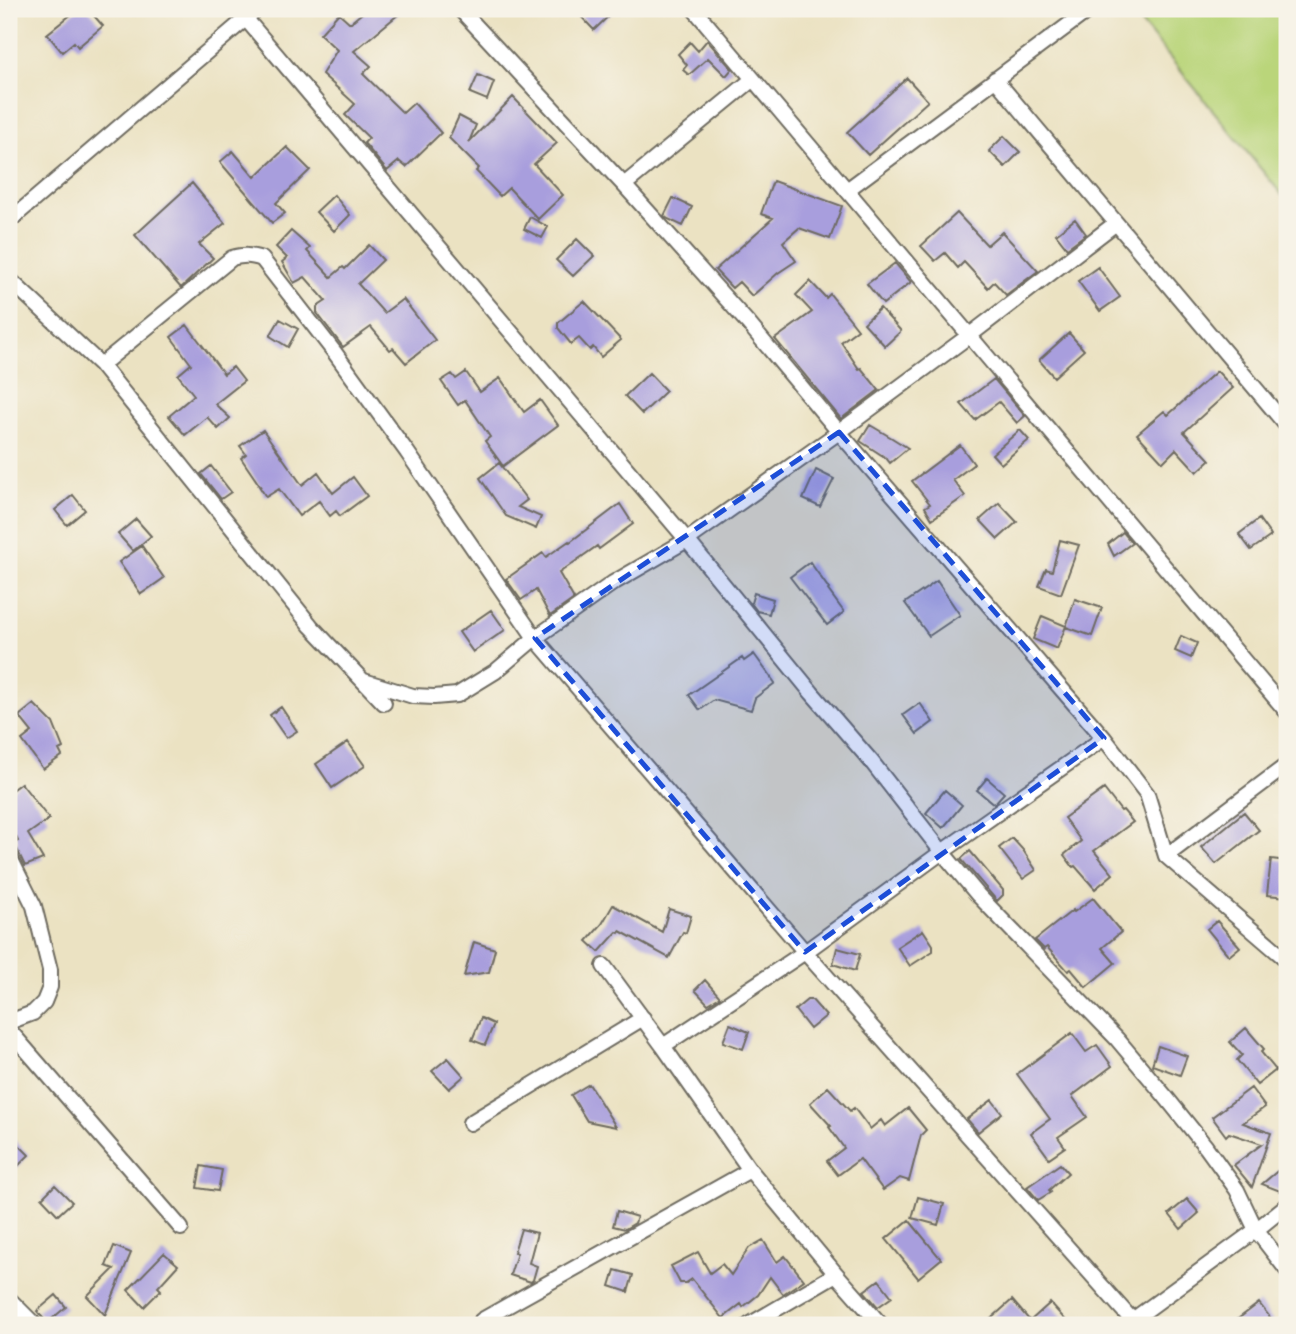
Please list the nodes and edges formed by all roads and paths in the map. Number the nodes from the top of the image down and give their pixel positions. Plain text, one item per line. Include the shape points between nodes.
1 (257, 9) edge
2 (460, 9) edge
3 (694, 9) edge
4 (1090, 9) edge
5 (243, 14) edge
6 (753, 79) junction
7 (995, 79) junction
8 (624, 185) junction
9 (847, 190) junction
10 (9, 221) edge
11 (1116, 223) junction
12 (9, 279) edge
13 (970, 335) junction
14 (101, 365) junction
15 (1287, 426) edge
16 (839, 432) junction
17 (687, 540) junction
18 (535, 638) junction
19 (364, 681) junction
20 (384, 703) dead end
21 (1287, 712) edge
22 (1104, 738) junction
23 (1287, 765) edge
24 (942, 852) junction
25 (9, 856) edge
26 (1166, 856) junction
27 (804, 952) junction
28 (1287, 960) edge
29 (604, 966) dead end
30 (643, 1018) junction
31 (9, 1021) edge
32 (9, 1030) edge
33 (663, 1046) junction
34 (470, 1123) dead end
35 (750, 1170) junction
36 (1287, 1205) edge
37 (181, 1228) dead end
38 (1256, 1230) junction
39 (1287, 1270) edge
40 (836, 1274) junction
41 (9, 1299) edge
42 (482, 1320) dead end
43 (1129, 1323) edge
44 (35, 1325) edge
45 (749, 1325) edge
46 (881, 1325) edge

1 - 5 street
2 - 8 street
3 - 6 street
4 - 7 street
5 - 10 street
5 - 17 street
6 - 8 street
6 - 9 street
7 - 9 street
7 - 11 street
8 - 16 street
9 - 13 street
11 - 13 street
11 - 15 street
12 - 14 street
13 - 16 street
13 - 21 street
14 - 18 street via 232,258 251,255 262,259 407,452
14 - 19 street via 311,626
16 - 17 street
16 - 22 street
17 - 18 street via 613,583
17 - 24 street
18 - 19 street via 496,671 457,695 413,696
18 - 27 street
19 - 20 street
22 - 24 street
22 - 26 street via 1147,794
23 - 26 street
24 - 27 street
24 - 38 street via 1166,1096 1237,1190
25 - 31 street via 34,906 50,987 33,1013
26 - 28 street
27 - 33 street
27 - 43 street
29 - 30 street
30 - 33 street
30 - 34 street
32 - 37 street
33 - 35 street
35 - 40 street
35 - 42 street
36 - 38 street
38 - 39 street
38 - 43 street
40 - 45 street
40 - 46 street
41 - 44 street

